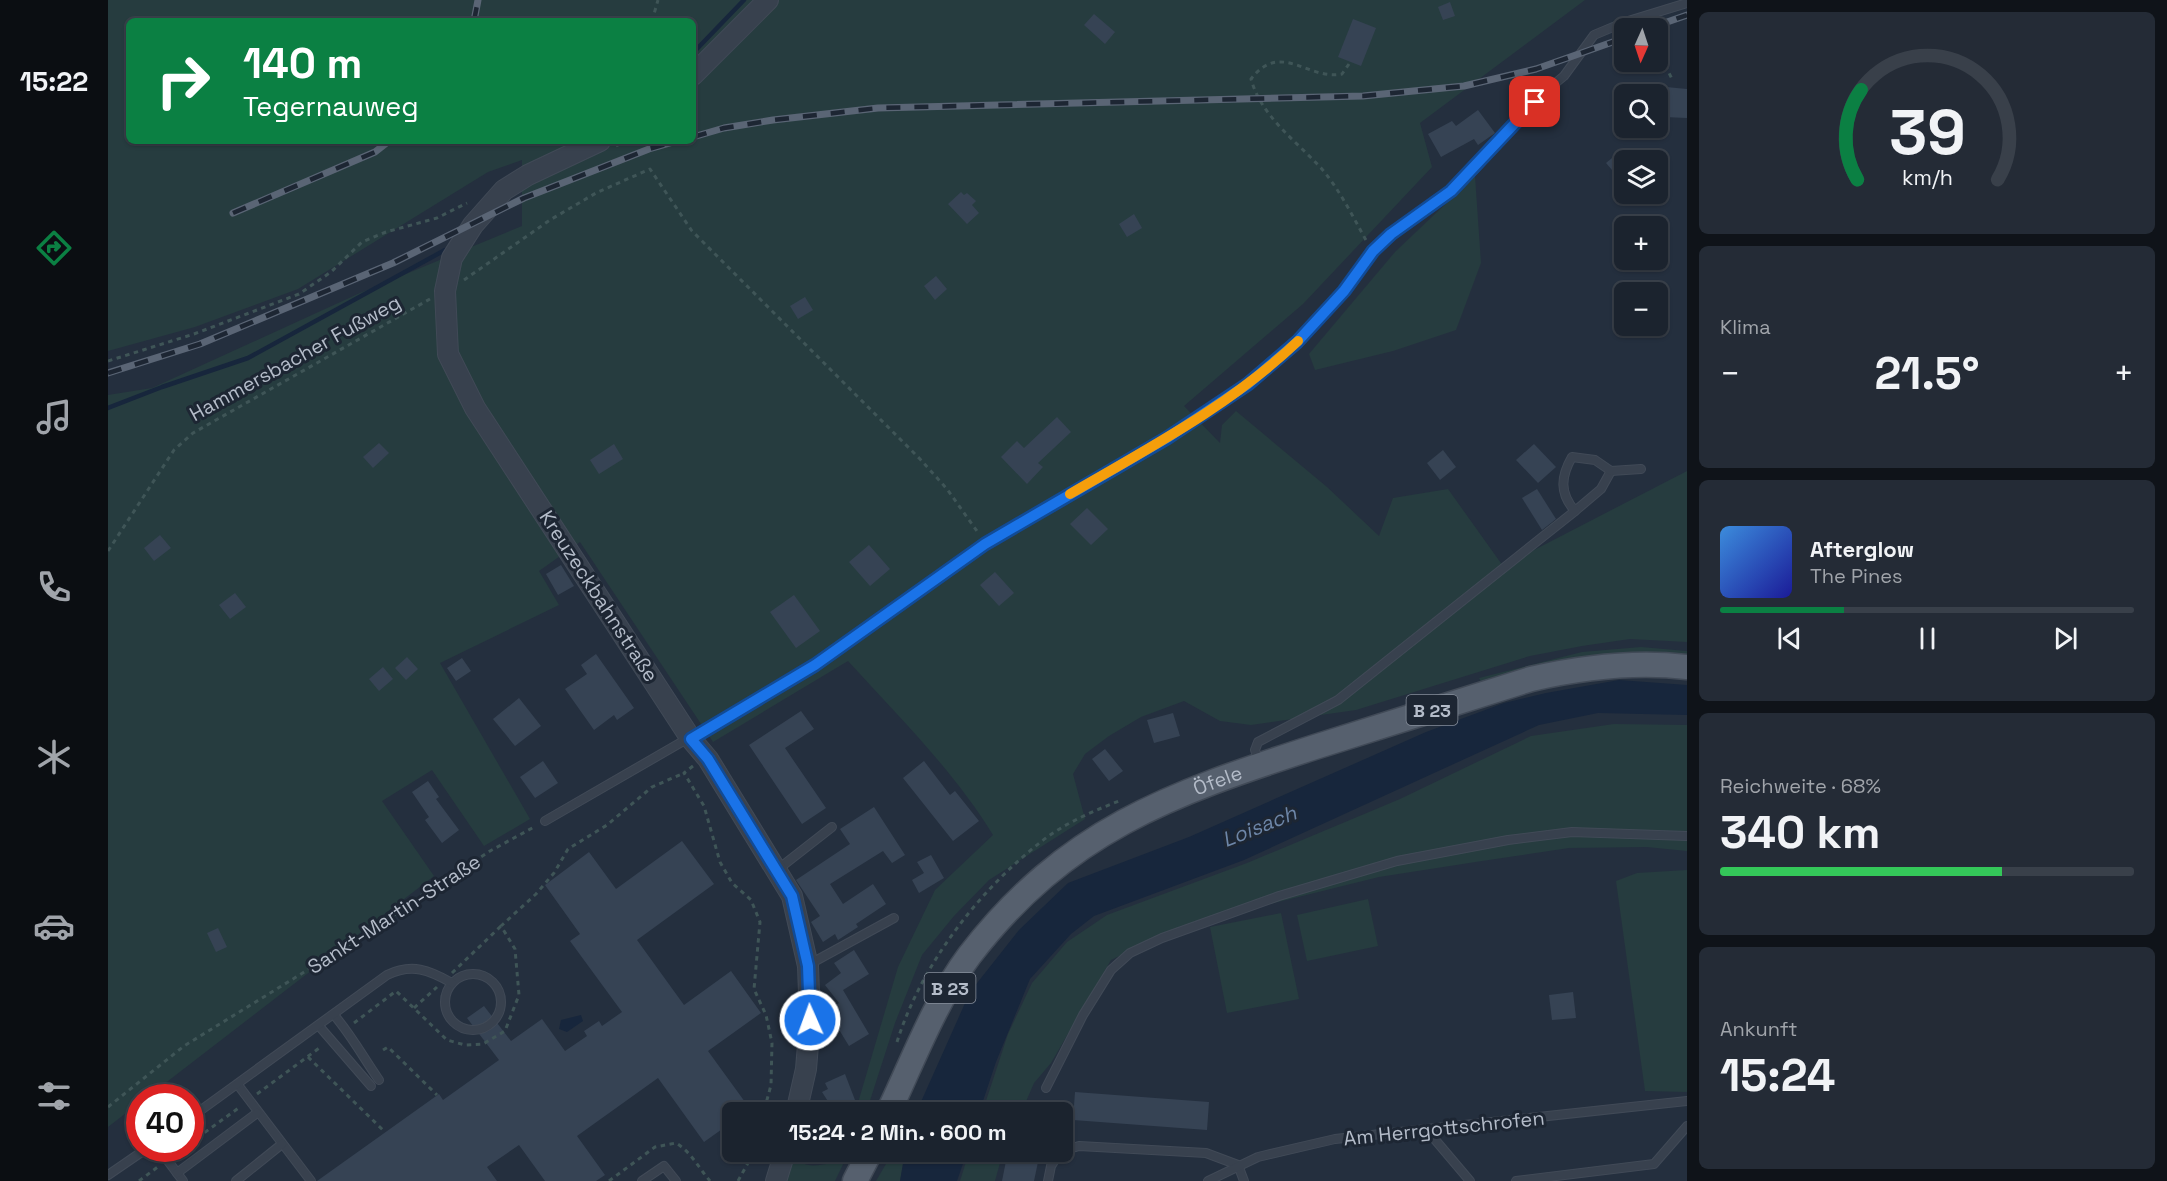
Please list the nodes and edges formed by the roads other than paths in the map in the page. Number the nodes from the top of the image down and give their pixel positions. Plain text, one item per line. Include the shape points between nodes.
1 (768, 0) edge
2 (1687, 3) edge
3 (696, 72) edge
4 (603, 146) edge
5 (1641, 469) dead end
6 (1611, 471) junction
7 (1575, 511) junction
8 (1687, 667) edge
9 (691, 739) junction
10 (1260, 765) junction
11 (545, 820) road end
12 (832, 826) dead end
13 (1687, 836) edge
14 (777, 870) junction
15 (894, 918) dead end
16 (808, 966) junction
17 (449, 981) junction
18 (334, 1015) junction
19 (320, 1026) junction
20 (379, 1080) dead end
21 (238, 1085) junction
22 (371, 1086) dead end
23 (1046, 1088) dead end
24 (1687, 1101) edge
25 (798, 1102) edge
26 (893, 1102) edge
27 (204, 1108) edge
28 (257, 1113) junction
29 (1687, 1126) edge
30 (1426, 1129) junction
31 (282, 1144) junction
32 (1073, 1148) edge
33 (127, 1162) edge
34 (169, 1162) edge
35 (782, 1162) edge
36 (865, 1162) edge
37 (1054, 1162) edge
38 (1238, 1165) junction
39 (177, 1173) junction
40 (108, 1175) edge
41 (655, 1178) edge
42 (183, 1181) edge
43 (236, 1181) edge
44 (311, 1181) edge
45 (642, 1181) edge
46 (676, 1181) edge
47 (776, 1181) edge
48 (855, 1181) edge
49 (1048, 1181) edge
50 (1208, 1181) edge
51 (1244, 1181) edge
52 (1470, 1181) edge
53 (1516, 1181) edge

1 - 3 street
2 - 9 lane via 1593,35 1564,76 1475,169 1373,251 1344,291 1297,342 1248,384 1167,438 985,544 815,665
4 - 9 street, Kreuzeckbahnstraße via 528,175 491,203 473,225 452,258 448,354 475,408
5 - 6 lane
6 - 7 lane via 1601,489
6 - 7 lane via 1595,460 1572,457 1563,472 1565,500
7 - 10 lane via 1338,700 1258,742 1255,750
8 - 10 main road, Öfele / B 23 via 1620,664 1531,679
9 - 11 lane
9 - 14 street, Kreuzeckbahnstraße via 707,757
10 - 26 main road, Öfele / B 23 via 1184,791 1123,820 1078,848 1038,881 1007,910 968,958 932,1018
12 - 14 lane
13 - 23 lane via 1572,832 1397,861 1279,896 1162,938 1130,953 1112,970 1083,1015
14 - 16 street, Kreuzeckbahnstraße via 792,896
15 - 16 lane
16 - 25 street, Kreuzeckbahnstraße via 810,1020
17 - 17 lane via 446,1008 455,1023 471,1030 495,1019 500,992 488,978 469,974
17 - 18 lane via 421,968 403,968 387,975
18 - 19 lane
18 - 20 lane
19 - 21 lane
19 - 22 lane
21 - 27 lane
21 - 28 lane
24 - 30 lane, Am Herrgottschrofen
28 - 31 lane
28 - 39 lane
29 - 53 lane via 1654,1164
30 - 38 lane, Am Herrgottschrofen via 1335,1139
30 - 52 lane
31 - 43 lane
31 - 44 lane
32 - 38 lane via 1206,1153
33 - 40 lane
34 - 39 lane
35 - 47 street
36 - 48 main road
37 - 49 lane
38 - 50 lane, Am Herrgottschrofen
38 - 51 lane
39 - 42 lane
41 - 45 lane
41 - 46 lane via 664,1166

